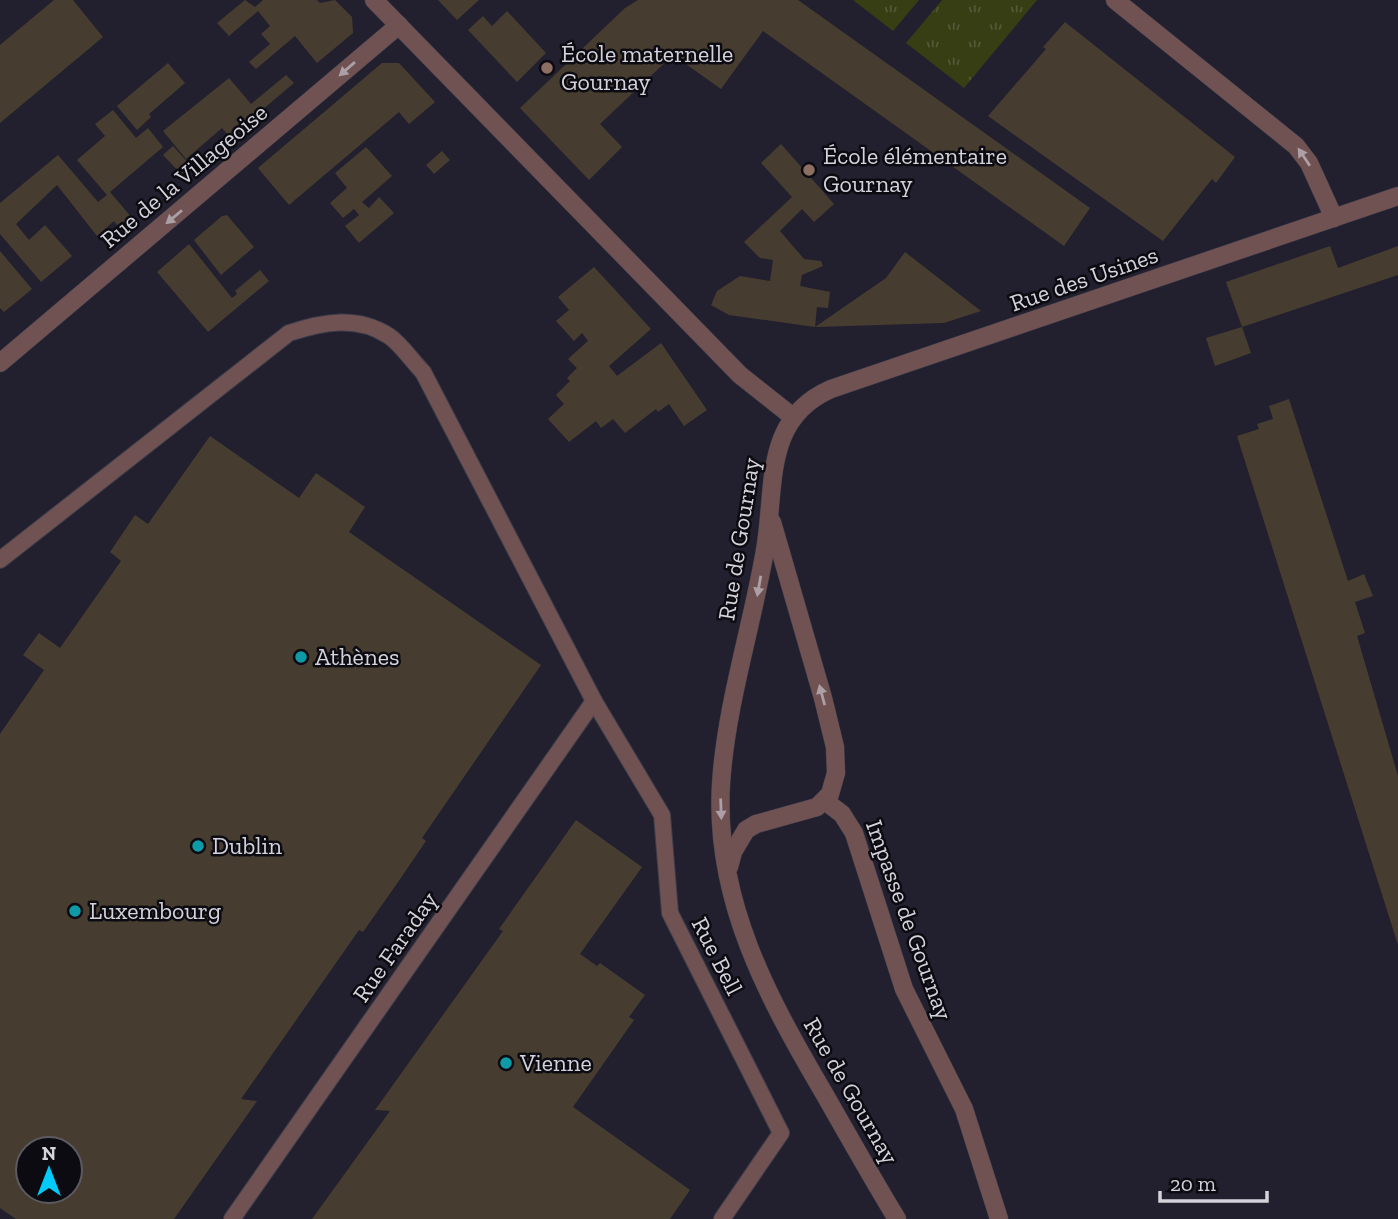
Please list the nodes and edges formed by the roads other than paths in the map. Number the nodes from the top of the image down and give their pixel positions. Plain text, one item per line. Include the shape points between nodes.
1 (374, 0) edge
2 (1115, 0) edge
3 (399, 25) junction
4 (1398, 196) edge
5 (1334, 218) junction
6 (0, 363) edge
7 (793, 417) junction
8 (771, 518) junction
9 (0, 560) edge
10 (594, 701) junction
11 (824, 801) junction
12 (728, 874) junction
13 (232, 1219) edge
14 (722, 1219) edge
15 (897, 1219) edge
16 (999, 1219) edge

1 - 3 street
5 -> 2 street via 1309,163 1296,146
3 -> 6 street, Rue de la Villageoise
3 - 7 street via 740,375
4 - 5 street, Rue des Usines
5 - 7 street, Rue des Usines via 831,389
7 - 8 street, Rue de Gournay via 778,450
11 -> 8 street via 835,785 836,762 823,698
8 -> 12 street, Rue de Gournay via 723,760 720,807
9 - 10 lane via 289,333 349,320 389,336 423,372
10 - 13 lane, Rue Faraday
10 - 14 lane, Rue Bell via 662,816 670,913 781,1133
11 - 12 street via 746,830 733,852
11 - 16 street, Impasse de Gournay via 842,814 853,833 906,996 964,1110
12 - 15 street, Rue de Gournay via 736,915 766,989

